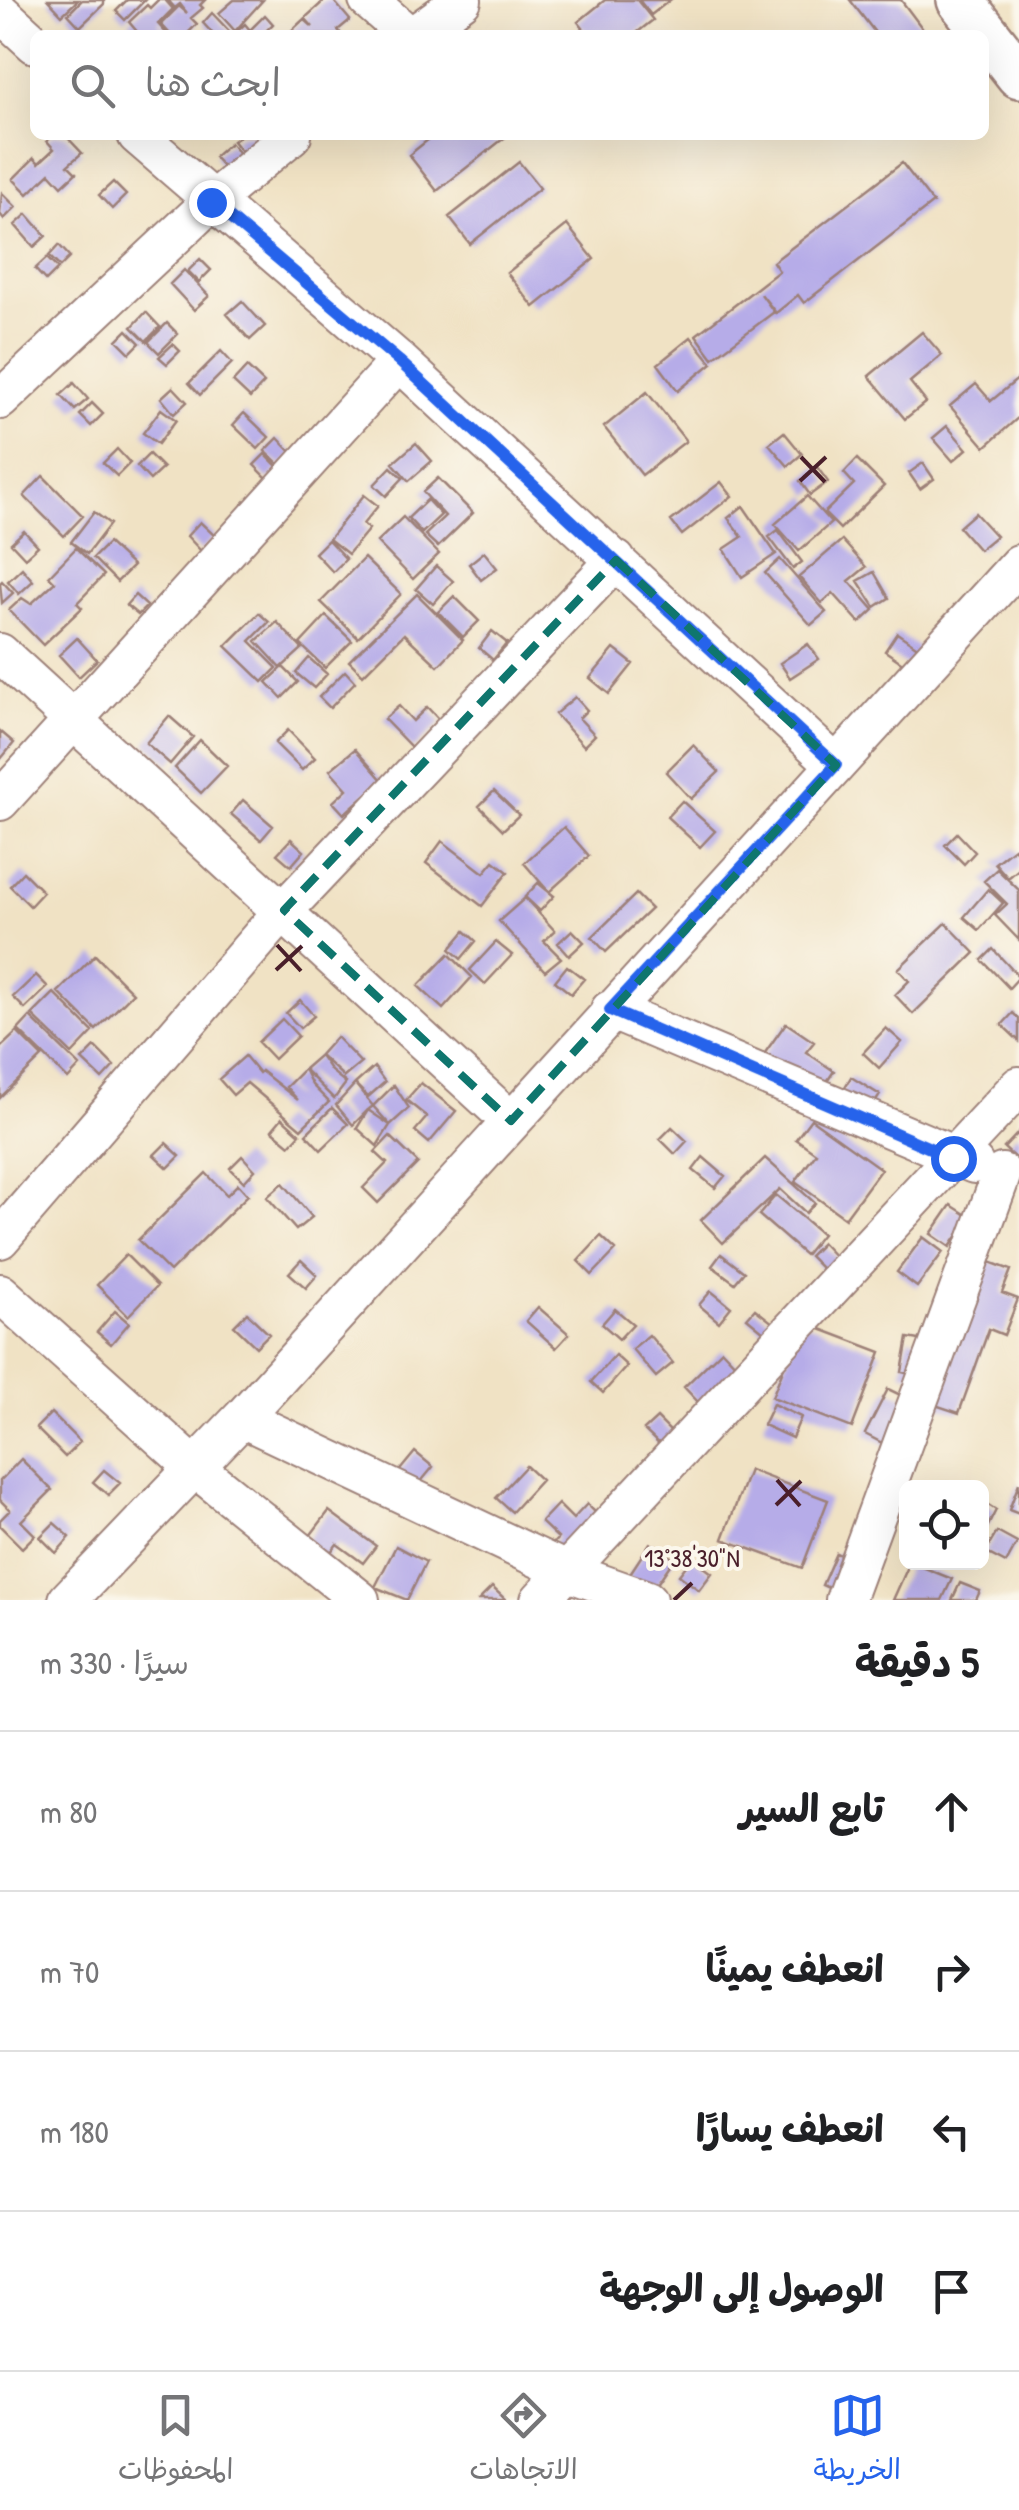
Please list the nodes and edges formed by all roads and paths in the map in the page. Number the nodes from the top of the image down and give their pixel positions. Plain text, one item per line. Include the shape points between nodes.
1 (368, 0) edge
2 (462, 0) edge
3 (960, 0) edge
4 (0, 12) edge
5 (405, 30) edge
6 (418, 30) edge
7 (983, 30) edge
8 (989, 37) edge
9 (30, 39) edge
10 (1019, 76) edge
11 (143, 140) edge
12 (286, 140) edge
13 (211, 202) junction
14 (399, 361) junction
15 (0, 400) edge
16 (616, 560) junction
17 (1019, 564) edge
18 (0, 653) edge
19 (75, 721) junction
20 (836, 765) junction
21 (0, 801) edge
22 (284, 910) junction
23 (610, 1010) junction
24 (1019, 1086) edge
25 (510, 1121) junction
26 (953, 1158) junction
27 (1010, 1176) edge
28 (0, 1239) edge
29 (0, 1294) edge
30 (242, 1418) junction
31 (193, 1466) junction
32 (568, 1572) junction
33 (68, 1600) edge
34 (360, 1600) edge
35 (540, 1600) edge
36 (647, 1600) edge
37 (845, 1600) edge

1 - 5 street
2 - 6 street
3 - 7 street
4 - 9 street
8 - 10 street
11 - 13 street
12 - 13 street
13 - 14 street
13 - 15 street
14 - 16 street
14 - 19 street
16 - 20 street
16 - 22 street
17 - 20 street
18 - 19 street
19 - 21 street
19 - 22 street
20 - 23 street
22 - 25 street
22 - 28 street
23 - 25 street
23 - 26 street
24 - 26 street
25 - 30 street
26 - 27 street
26 - 32 street
27 - 37 street
29 - 31 street
30 - 31 street
30 - 32 street
31 - 33 street
31 - 34 street
32 - 35 street
32 - 36 street

